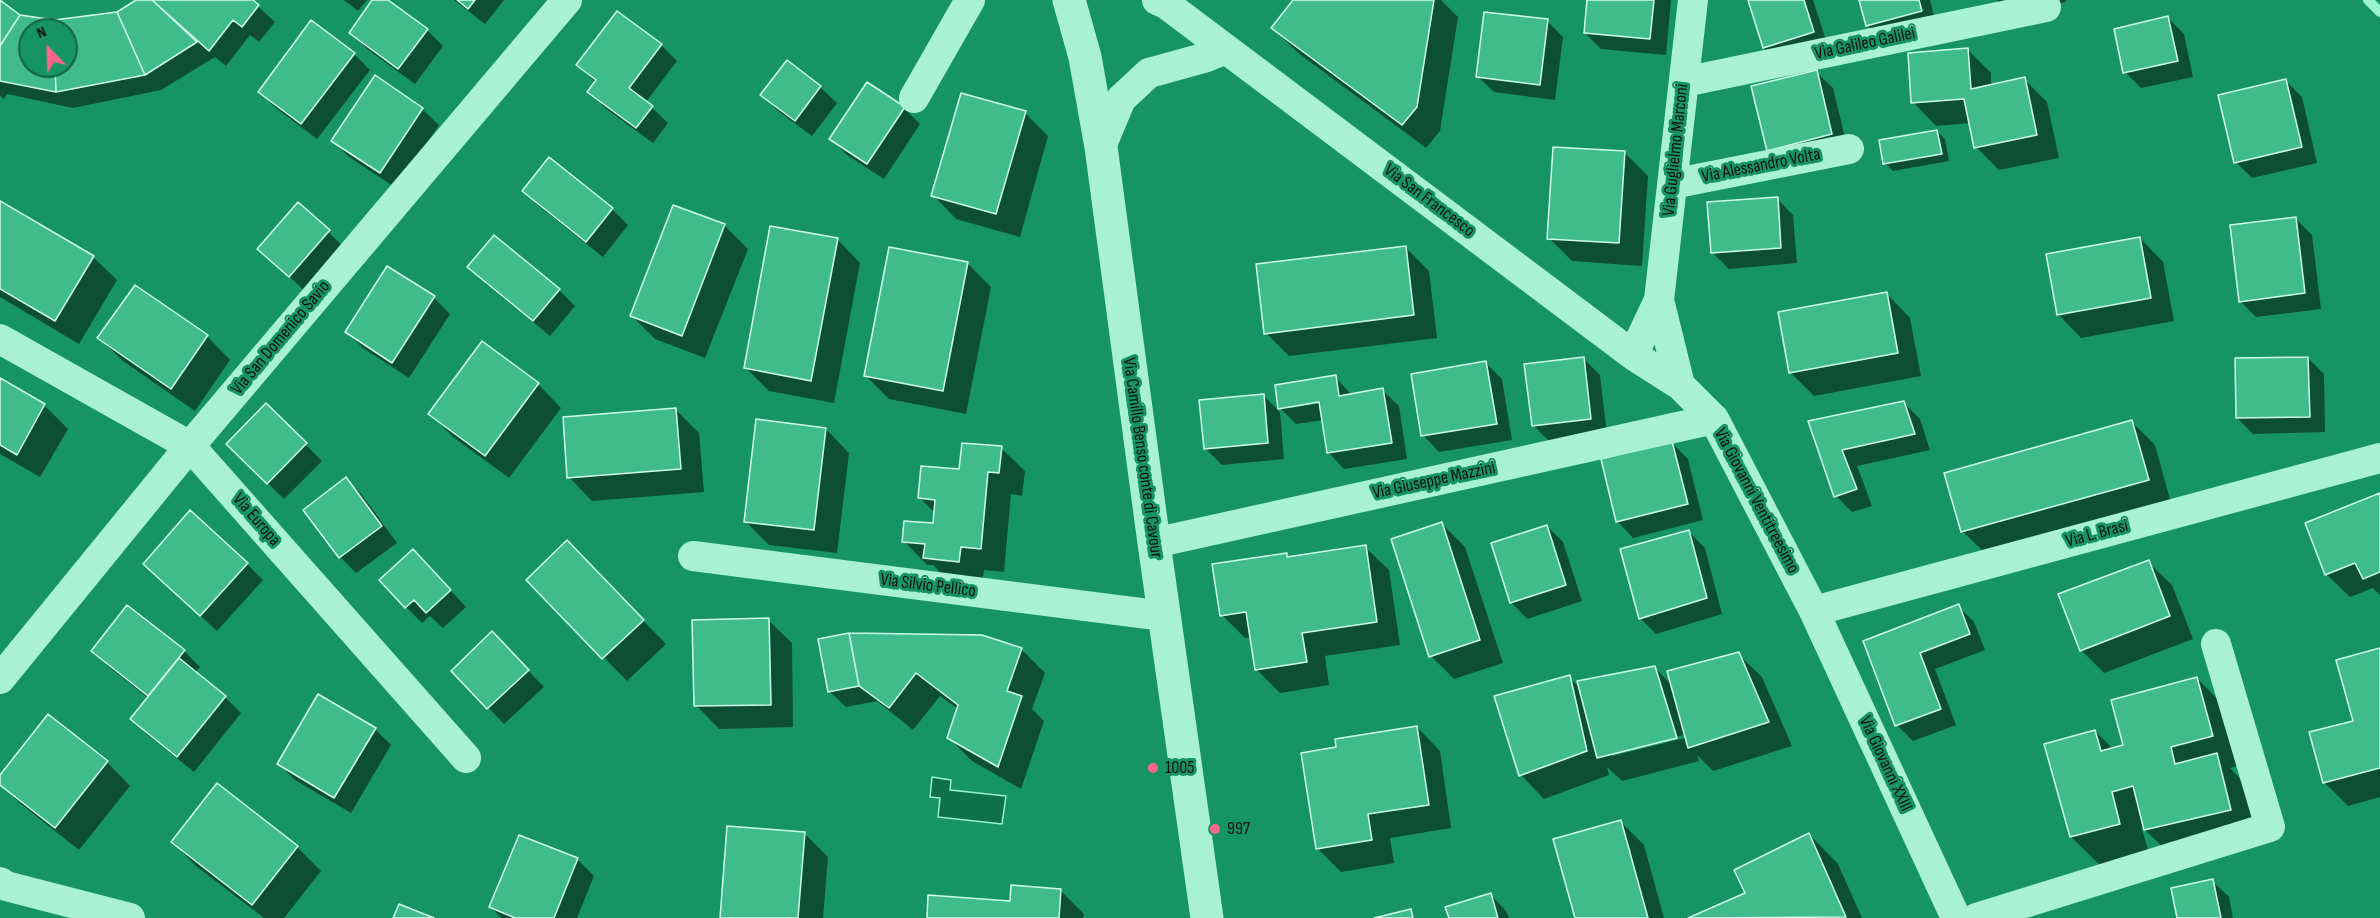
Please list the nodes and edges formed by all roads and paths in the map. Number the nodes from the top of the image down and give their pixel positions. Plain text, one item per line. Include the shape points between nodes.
1 (567, 0) edge
2 (970, 0) edge
3 (1069, 0) edge
4 (1693, 0) edge
5 (1163, 1) edge
6 (2046, 7) dead end
7 (1224, 50) junction
8 (1684, 82) junction
9 (914, 98) dead end
10 (1101, 147) junction
11 (1849, 149) dead end
12 (1672, 184) junction
13 (1659, 300) junction
14 (0, 339) edge
15 (1633, 355) junction
16 (1680, 385) junction
17 (1714, 419) junction
18 (190, 446) junction
19 (2380, 458) edge
20 (1154, 543) junction
21 (693, 556) dead end
22 (1814, 611) junction
23 (1164, 616) junction
24 (2216, 644) dead end
25 (0, 679) edge
26 (466, 758) dead end
27 (0, 882) edge
28 (130, 918) edge
29 (1207, 918) edge
30 (1956, 918) edge
31 (1976, 918) edge

1 - 18 street, Via San Domenico Savio
2 - 9 street
3 - 10 street, Via Camillo Benso conte di Cavour via 1085,57
4 - 8 street, Via Guglielmo Marconi
5 - 7 street, Via San Francesco
6 - 8 street, Via Galileo Galilei
7 - 10 street via 1149,73 1121,99
7 - 15 street, Via San Francesco
8 - 12 street, Via Guglielmo Marconi
10 - 20 street, Via Camillo Benso conte di Cavour
11 - 12 street, Via Alessandro Volta
12 - 13 street, Via Guglielmo Marconi
13 - 15 street, Via Guglielmo Marconi
13 - 16 street, Via Guglielmo Marconi
14 - 18 street, Via Europa
15 - 16 street, Via Giovanni Ventitreesimo
16 - 17 street, Via Giovanni Ventitreesimo
17 - 20 street, Via Giuseppe Mazzini
17 - 22 street, Via Giovanni Ventitreesimo
18 - 25 street, Via San Domenico Savio
18 - 26 street, Via Europa
19 - 22 street, Via L. Brasi
20 - 23 street, Via Camillo Benso conte di Cavour
21 - 23 street, Via Silvio Pellico
22 - 30 street, Via Giovanni XXIII
23 - 29 street, Via Camillo Benso conte di Cavour
24 - 31 street via 2270,827
27 - 28 street

